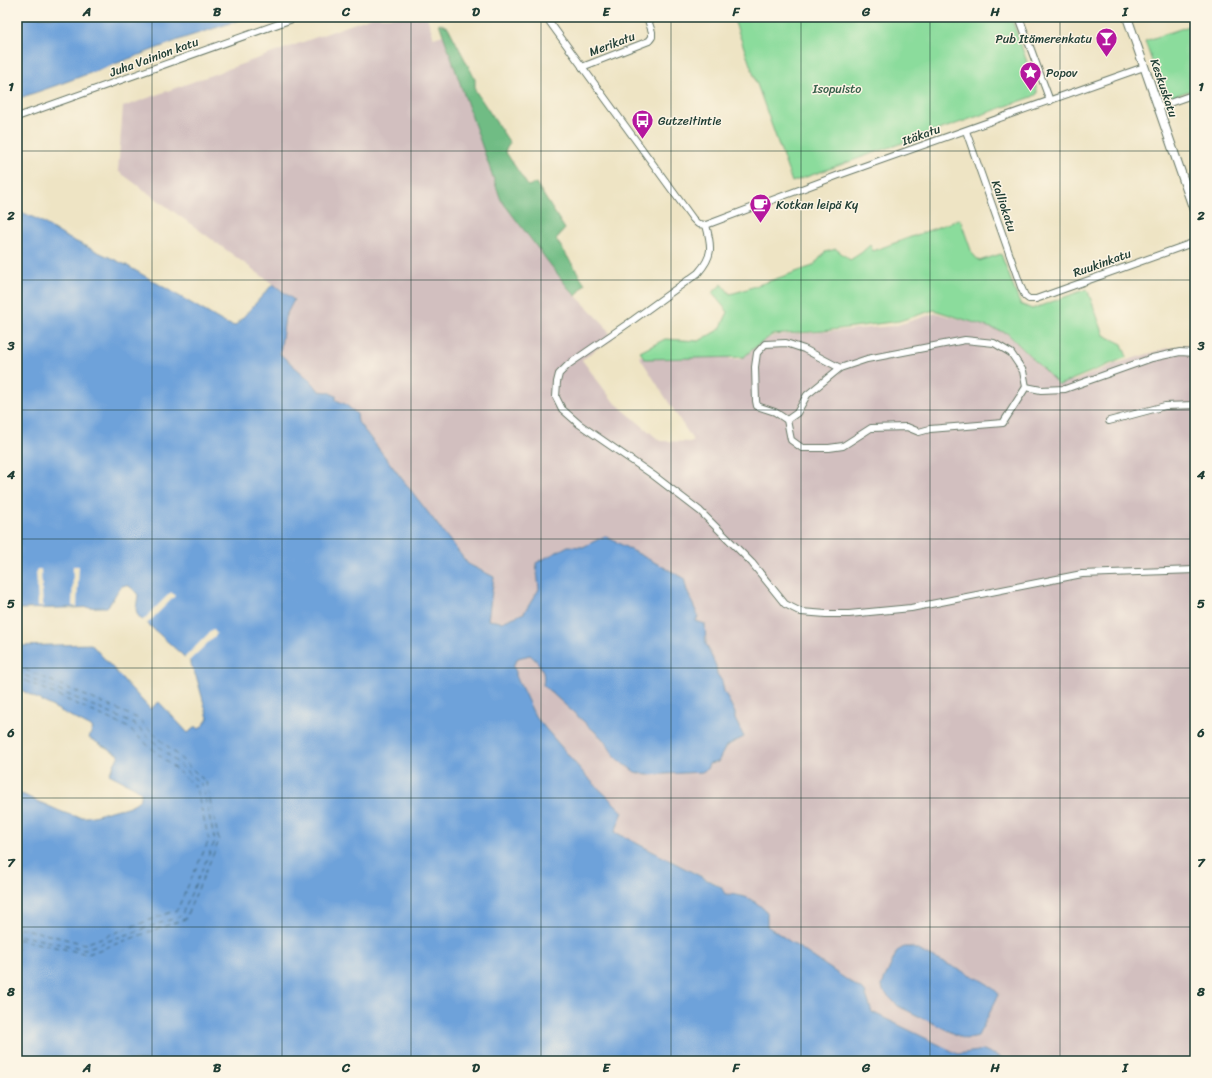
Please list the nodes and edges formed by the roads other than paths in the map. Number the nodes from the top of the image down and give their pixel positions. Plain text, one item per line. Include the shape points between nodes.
1 (298, 17) edge
2 (546, 17) edge
3 (647, 17) edge
4 (1019, 17) edge
5 (1127, 17) edge
6 (582, 67) junction
7 (1144, 67) junction
8 (1195, 94) edge
9 (1050, 101) junction
10 (1158, 107) junction
11 (17, 117) edge
12 (966, 131) junction
13 (1195, 213) edge
14 (706, 225) junction
15 (1195, 242) edge
16 (1021, 288) joint
17 (1195, 353) edge
18 (840, 368) junction
19 (1026, 387) junction
20 (1195, 405) edge
21 (787, 420) junction
22 (1109, 421) dead end
23 (1195, 570) edge

1 - 11 street, Juha Vainion katu
2 - 6 street
3 - 6 street, Merikatu via 652,32 649,41
4 - 9 street
5 - 7 main road, Keskuskatu
6 - 14 street via 693,219 698,224
7 - 9 street, Itäkatu
7 - 10 main road, Keskuskatu
8 - 10 street
9 - 12 street, Itäkatu
10 - 13 main road, Keskuskatu
12 - 14 street, Itäkatu via 824,180
12 - 16 street, Kalliokatu
14 - 23 street via 711,247 710,255 698,273 569,364 559,374 556,397 562,409 579,424 647,470 700,511 752,563 785,604 801,612 849,614 911,608 1082,574
15 - 16 street, Ruukinkatu via 1036,298 1029,299
17 - 19 street via 1180,352 1152,358 1065,389 1041,390
18 - 19 street via 867,359 965,340 994,343 1011,353 1023,370
18 - 21 street via 807,395 797,413
18 - 21 street via 804,349 786,343 765,344 757,353 755,367 757,406
19 - 21 street via 1003,423 919,432 907,427 871,428 843,446 802,448 791,440
20 - 22 street via 1165,406

